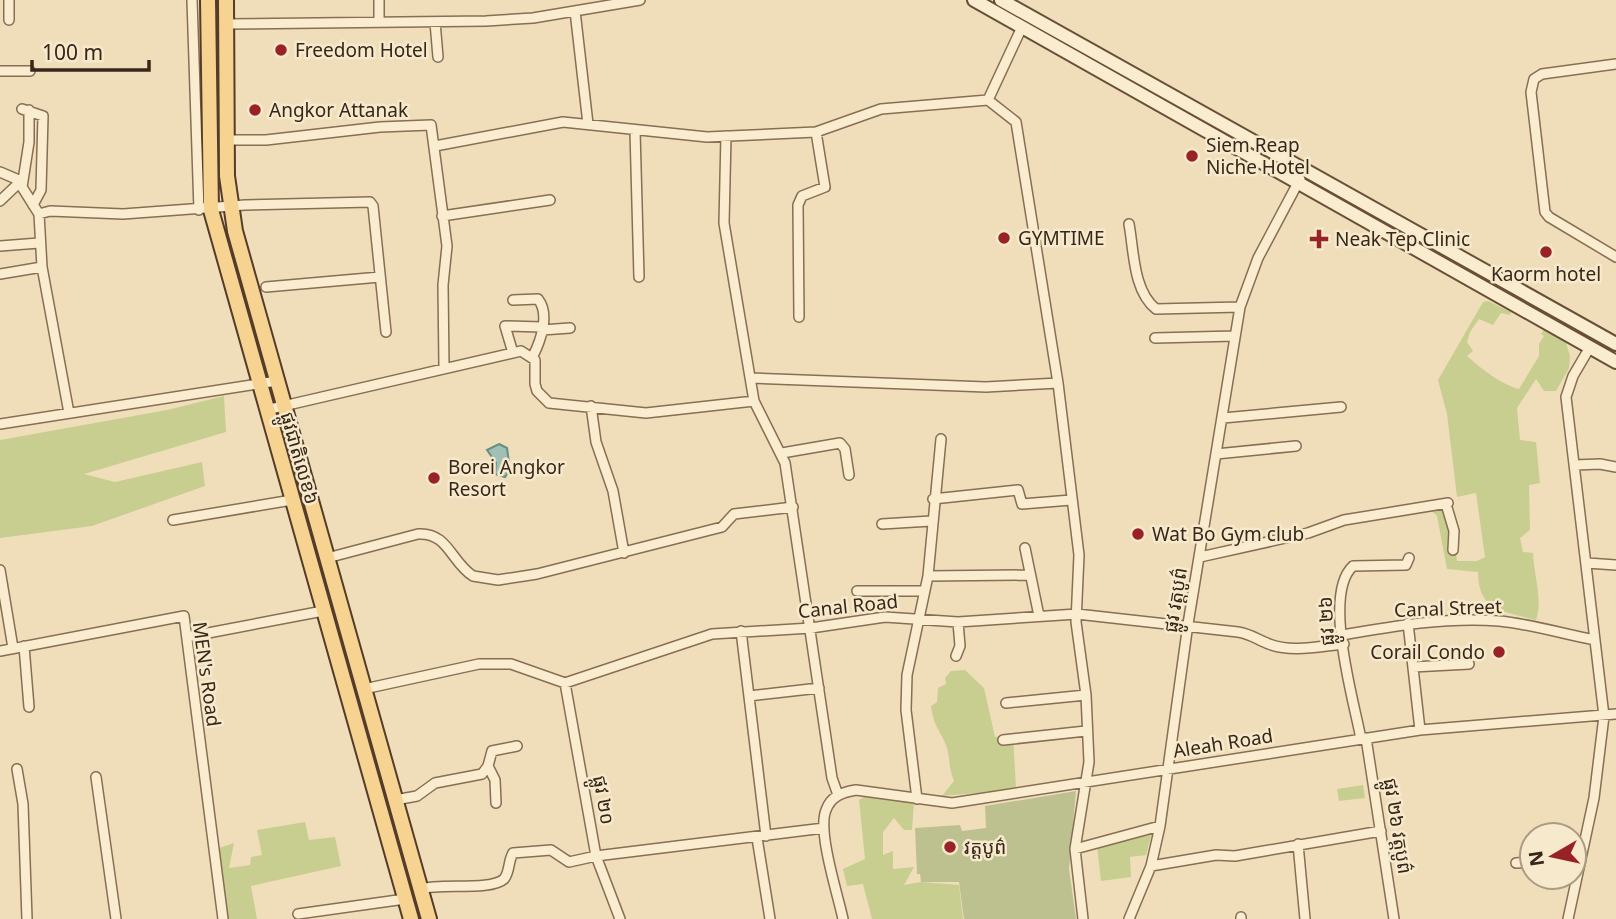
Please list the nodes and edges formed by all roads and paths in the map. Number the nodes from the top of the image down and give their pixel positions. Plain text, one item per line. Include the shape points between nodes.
1 (9, 0) edge
2 (192, 0) edge
3 (208, 0) edge
4 (226, 0) edge
5 (379, 0) edge
6 (640, 0) edge
7 (974, 0) edge
8 (1008, 6) edge
9 (575, 11) junction
10 (9, 20) dead end
11 (379, 21) junction
12 (435, 22) junction
13 (226, 24) junction
14 (1022, 27) junction
15 (438, 57) dead end
16 (1616, 64) edge
17 (0, 71) edge
18 (30, 71) dead end
19 (988, 100) junction
20 (588, 124) junction
21 (635, 131) junction
22 (816, 132) junction
23 (726, 136) junction
24 (227, 140) junction
25 (435, 146) junction
26 (0, 172) edge
27 (1301, 177) junction
28 (21, 181) junction
29 (550, 200) dead end
30 (0, 201) edge
31 (33, 205) junction
32 (229, 207) junction
33 (205, 210) junction
34 (39, 214) junction
35 (442, 216) junction
36 (1129, 223) dead end
37 (39, 243) junction
38 (0, 246) edge
39 (1616, 257) edge
40 (42, 267) junction
41 (0, 274) edge
42 (380, 277) junction
43 (639, 277) dead end
44 (266, 287) dead end
45 (513, 300) dead end
46 (1240, 307) junction
47 (799, 317) dead end
48 (542, 328) junction
49 (570, 328) dead end
50 (386, 332) dead end
51 (1235, 336) junction
52 (1155, 338) dead end
53 (1616, 344) edge
54 (1590, 347) junction
55 (513, 353) junction
56 (533, 356) junction
57 (1616, 362) edge
58 (444, 367) junction
59 (751, 378) junction
60 (277, 381) junction
61 (1058, 383) junction
62 (259, 385) junction
63 (754, 401) junction
64 (284, 404) junction
65 (591, 406) junction
66 (1341, 407) dead end
67 (266, 410) junction
68 (69, 414) junction
69 (1223, 418) junction
70 (0, 424) edge
71 (941, 439) dead end
72 (1296, 446) dead end
73 (782, 453) junction
74 (1216, 454) junction
75 (1575, 465) junction
76 (1616, 467) edge
77 (849, 475) dead end
78 (933, 499) junction
79 (292, 500) junction
80 (1071, 500) junction
81 (793, 507) junction
82 (173, 520) dead end
83 (931, 521) junction
84 (881, 524) dead end
85 (1025, 548) dead end
86 (1453, 550) dead end
87 (624, 553) junction
88 (1200, 557) junction
89 (327, 558) junction
90 (1409, 558) dead end
91 (1587, 563) junction
92 (1616, 565) edge
93 (0, 570) edge
94 (1030, 575) junction
95 (928, 576) junction
96 (857, 591) dead end
97 (923, 591) junction
98 (323, 611) junction
99 (1077, 614) junction
100 (1039, 616) junction
101 (918, 617) junction
102 (958, 622) junction
103 (1408, 623) junction
104 (1188, 624) junction
105 (811, 628) junction
106 (741, 631) junction
107 (187, 637) junction
108 (1343, 640) junction
109 (1595, 640) junction
110 (23, 646) junction
111 (13, 648) junction
112 (0, 650) edge
113 (957, 656) dead end
114 (1469, 664) dead end
115 (1413, 667) junction
116 (565, 683) junction
117 (819, 688) junction
118 (364, 689) junction
119 (750, 695) junction
120 (1086, 695) junction
121 (1006, 703) dead end
122 (29, 707) dead end
123 (1616, 714) edge
124 (1604, 716) junction
125 (1086, 730) junction
126 (1420, 730) junction
127 (1364, 738) junction
128 (1003, 740) dead end
129 (517, 746) dead end
130 (488, 766) junction
131 (17, 769) dead end
132 (1168, 769) junction
133 (96, 777) dead end
134 (1088, 783) junction
135 (838, 795) junction
136 (917, 799) junction
137 (395, 800) junction
138 (496, 803) dead end
139 (1587, 821) edge
140 (1160, 827) junction
141 (824, 828) junction
142 (1381, 831) junction
143 (761, 837) junction
144 (1298, 844) junction
145 (1075, 849) junction
146 (596, 856) junction
147 (1150, 866) junction
148 (421, 889) junction
149 (1572, 891) edge
150 (405, 900) junction
151 (298, 914) dead end
152 (27, 919) edge
153 (116, 919) edge
154 (223, 919) edge
155 (411, 919) edge
156 (429, 919) edge
157 (620, 919) edge
158 (770, 919) edge
159 (843, 919) edge
160 (1083, 919) edge
161 (1129, 919) edge
162 (1305, 919) edge
163 (1394, 919) edge
164 (1568, 919) edge

1 - 10 street
2 - 33 street
3 - 33 main road, ផ្លូវជាតិលេខ៦
4 - 13 main road, ផ្លូវជាតិលេខ៦
5 - 11 street
6 - 9 street
7 - 8 main road
8 - 14 main road
8 - 27 main road
9 - 12 street via 533,18
9 - 20 street
11 - 12 street
11 - 13 street
12 - 15 street
13 - 24 main road, ផ្លូវជាតិលេខ៦
14 - 19 street
14 - 27 main road
16 - 39 street via 1542,74 1534,79 1531,92 1545,212
17 - 18 street
19 - 22 street via 881,110
19 - 61 street via 1016,122
20 - 21 street
20 - 25 street via 542,124
21 - 23 street
21 - 43 street
22 - 23 street
22 - 47 street via 825,187 802,196 799,205
23 - 59 street via 724,223
24 - 25 street via 266,141 429,123
24 - 32 main road, ផ្លូវជាតិលេខ៦
25 - 35 street
26 - 28 street
27 - 46 street, ផ្លូវ វត្តបូព៌ via 1258,258
27 - 53 main road
27 - 54 main road
28 - 30 street
28 - 31 street
28 - 31 street via 29,142 25,110 43,116 41,190
29 - 35 street
31 - 34 street
32 - 33 street
32 - 42 street via 370,202
32 - 60 main road, ផ្លូវជាតិលេខ៦
33 - 34 street
33 - 62 main road, ផ្លូវជាតិលេខ៦
34 - 37 street
35 - 58 street via 447,246
36 - 46 street via 1144,297 1156,309
37 - 38 street
37 - 40 street
40 - 41 street
40 - 68 street
42 - 44 street
42 - 50 street
45 - 48 street via 538,299
46 - 51 street, ផ្លូវ វត្តបូព៌
48 - 49 street
48 - 55 street via 505,326
48 - 56 street
51 - 52 street
51 - 69 street, ផ្លូវ វត្តបូព៌
54 - 57 main road
54 - 75 street via 1567,388
55 - 56 street
55 - 58 street
56 - 65 street via 533,376 543,398 549,403
58 - 64 street
59 - 61 street via 986,387
59 - 63 street
60 - 62 street
60 - 64 main road, ផ្លូវជាតិលេខ៦
61 - 80 street
62 - 67 main road, ផ្លូវជាតិលេខ៦
62 - 68 street
63 - 65 street via 646,413
63 - 73 street
64 - 67 street
64 - 89 main road, ផ្លូវជាតិលេខ៦
65 - 87 street
66 - 69 street
67 - 79 main road, ផ្លូវជាតិលេខ៦
68 - 70 street
69 - 74 street, ផ្លូវ វត្តបូព៌
71 - 78 street
72 - 74 street
73 - 77 street via 840,443
73 - 81 street
74 - 88 street, ផ្លូវ វត្តបូព៌
75 - 76 street
75 - 91 street
78 - 80 street via 1018,490 1022,504
78 - 83 street
79 - 82 street
79 - 98 main road, ផ្លូវជាតិលេខ៦
80 - 99 street via 1079,555
81 - 87 street via 734,514 722,527
81 - 105 street
83 - 84 street
83 - 95 street
85 - 94 street
86 - 88 street via 1447,504 1344,520 1308,533
87 - 89 street via 498,580 467,572 441,540 430,534
88 - 104 street, ផ្លូវ វត្តបូព៌
89 - 118 main road, ផ្លូវជាតិលេខ៦
90 - 108 street, ផ្លូវ ២៦ via 1406,565 1353,566 1349,570 1340,597
91 - 92 street
91 - 109 street
93 - 111 street
94 - 95 street
94 - 100 street
95 - 97 street
96 - 97 street
97 - 101 street
98 - 107 street
98 - 150 main road, ផ្លូវជាតិលេខ៦
99 - 100 street, Canal Road
99 - 104 street, Canal Road
99 - 120 street
100 - 102 street, Canal Road
101 - 102 street, Canal Road
101 - 105 street, Canal Road
101 - 136 street via 906,692
102 - 113 street
103 - 108 street, Canal Street
103 - 109 street, Canal Street via 1495,621
103 - 115 street
104 - 108 street, Canal Road via 1255,635 1271,645 1301,648
104 - 132 street, ផ្លូវ វត្តបូព៌
105 - 106 street, Canal Road
105 - 117 street
106 - 116 street, Canal Road via 712,634
106 - 119 street
107 - 110 street, MEN's Road via 184,616
107 - 154 street, MEN's Road
108 - 127 street, ផ្លូវ ២៦
109 - 124 street
110 - 111 street, MEN's Road
110 - 122 street
111 - 112 street, MEN's Road
114 - 115 street
115 - 126 street
116 - 118 street via 511,664 479,664
116 - 146 street, ផ្លូវ ២០
117 - 119 street
117 - 135 street
118 - 137 main road, ផ្លូវជាតិលេខ៦
119 - 143 street
120 - 121 street
120 - 125 street
123 - 124 street, Aleah Road
124 - 126 street, Aleah Road
124 - 139 street
125 - 128 street
125 - 134 street
126 - 127 street, Aleah Road
127 - 132 street, Aleah Road
127 - 142 street, ផ្លូវ ២៦ វត្តបូព៌
129 - 130 street via 492,751
130 - 137 street via 482,774 435,783 416,796
130 - 138 street via 495,780
131 - 152 street via 23,804
132 - 134 street, Aleah Road
132 - 140 street, ផ្លូវ វត្តបូព៌
133 - 153 street
134 - 136 street, Aleah Road via 952,803
134 - 145 street
135 - 136 street, Aleah Road via 856,790
135 - 141 street via 826,810
137 - 148 main road, ផ្លូវជាតិលេខ៦
140 - 145 street
140 - 147 street, ផ្លូវ វត្តបូព៌
141 - 143 street
141 - 159 street
142 - 144 street
142 - 163 street, ផ្លូវ ២៦ វត្តបូព៌
143 - 146 street
143 - 158 street
144 - 147 street
144 - 162 street
145 - 160 street
146 - 148 street via 569,862 545,849 513,853 501,881
146 - 157 street, ផ្លូវ ២០
147 - 161 street, ផ្លូវ វត្តបូព៌
148 - 156 main road, ផ្លូវជាតិលេខ៦
149 - 164 street
150 - 151 street
150 - 155 main road, ផ្លូវជាតិលេខ៦

